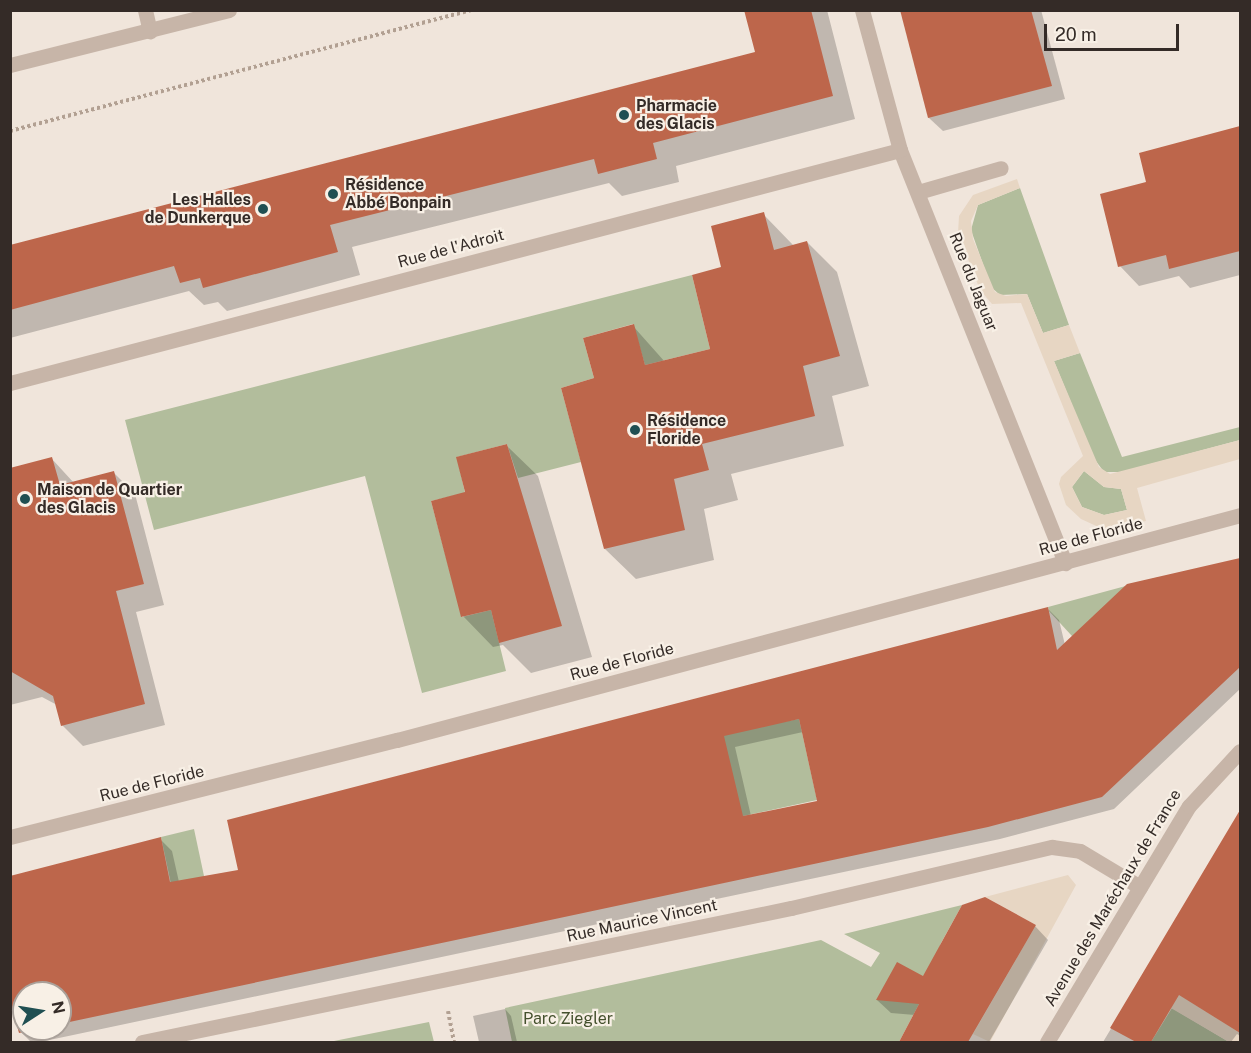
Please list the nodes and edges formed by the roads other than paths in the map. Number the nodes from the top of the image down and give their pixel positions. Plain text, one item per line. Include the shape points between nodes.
1 (146, 10) edge
2 (229, 10) edge
3 (862, 10) edge
4 (150, 31) junction
5 (10, 65) edge
6 (900, 150) junction
7 (1001, 168) dead end
8 (918, 192) junction
9 (10, 383) edge
10 (1240, 515) edge
11 (1065, 563) junction
12 (1240, 751) edge
13 (10, 837) edge
14 (1140, 887) junction
15 (142, 1042) edge
16 (1047, 1042) edge

1 - 4 street
2 - 4 street
3 - 6 street, Rue du Jaguar
4 - 5 street
6 - 8 street, Rue du Jaguar
6 - 9 street, Rue de l'Adroit
7 - 8 street
8 - 11 street, Rue du Jaguar
10 - 11 street, Rue de Floride
11 - 13 street, Rue de Floride via 309,763
12 - 14 street, Avenue des Maréchaux de France via 1195,796
14 - 15 street, Rue Maurice Vincent via 1080,851 1042,849 791,908
14 - 16 street, Avenue des Maréchaux de France

